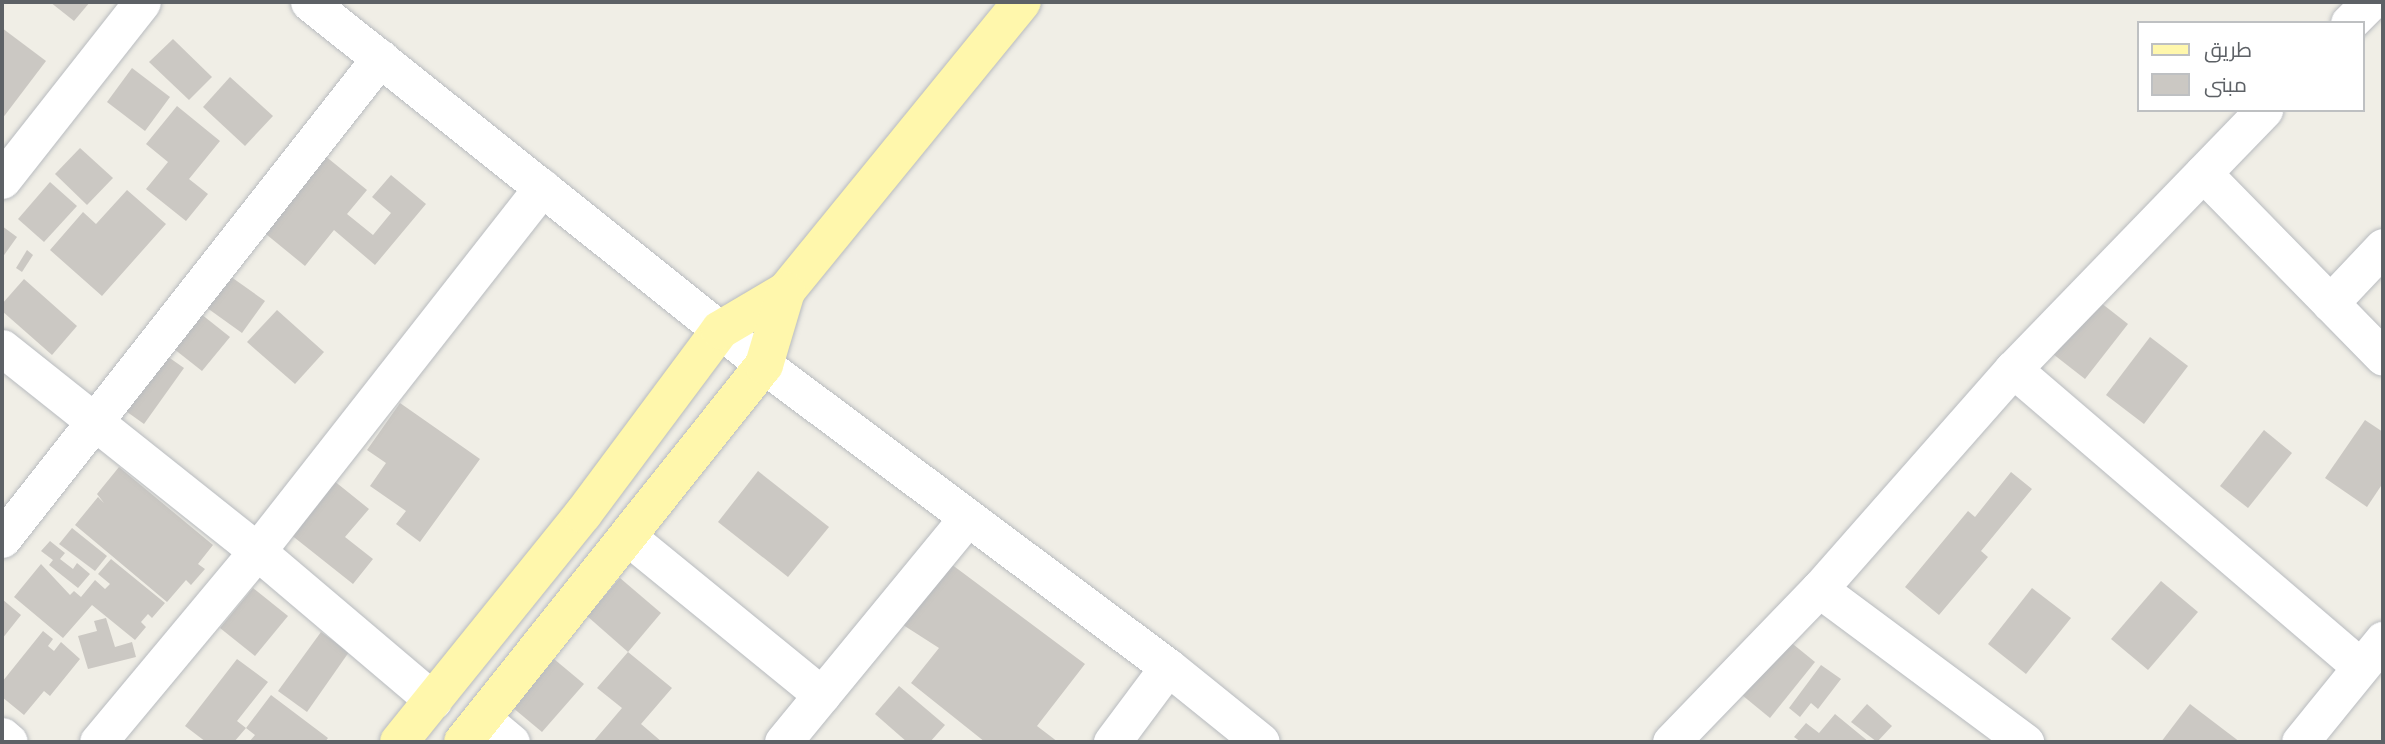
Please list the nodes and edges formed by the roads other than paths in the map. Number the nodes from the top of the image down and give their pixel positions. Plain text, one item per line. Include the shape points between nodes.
1 (142, 2) edge
2 (309, 2) edge
3 (1022, 2) edge
4 (2370, 2) edge
5 (2351, 21) edge
6 (380, 58) junction
7 (2262, 112) edge
8 (2203, 173) junction
9 (2, 180) edge
10 (542, 188) junction
11 (2383, 247) edge
12 (786, 291) junction
13 (2330, 303) junction
14 (720, 330) junction
15 (2, 348) edge
16 (2383, 357) edge
17 (764, 365) junction
18 (2013, 369) junction
19 (96, 422) junction
20 (966, 519) junction
21 (628, 537) junction
22 (2, 539) edge
23 (257, 551) junction
24 (1819, 589) junction
25 (2372, 653) edge
26 (1168, 667) junction
27 (822, 695) junction
28 (433, 700) junction
29 (485, 734) edge
30 (2, 736) edge
31 (9, 742) edge
32 (98, 742) edge
33 (398, 742) edge
34 (783, 742) edge
35 (1112, 742) edge
36 (1261, 742) edge
37 (1671, 742) edge
38 (2025, 742) edge
39 (2300, 742) edge

1 - 9 street
2 - 6 street
3 - 12 main road
4 - 5 street
6 - 10 street
6 - 19 street
7 - 8 street
8 - 13 street
8 - 18 street
10 - 14 street
10 - 23 street
11 - 13 street
12 - 14 main road
12 - 17 main road
13 - 16 street
14 - 17 street
14 - 28 main road via 583,514
15 - 19 street
17 - 20 street
17 - 21 main road
18 - 24 street
18 - 25 street
19 - 22 street
19 - 23 street
20 - 26 street
20 - 27 street
21 - 27 street
21 - 29 main road
23 - 28 street
23 - 32 street
24 - 37 street
24 - 38 street
25 - 39 street
26 - 35 street
26 - 36 street
27 - 34 street
28 - 33 main road
30 - 31 street

